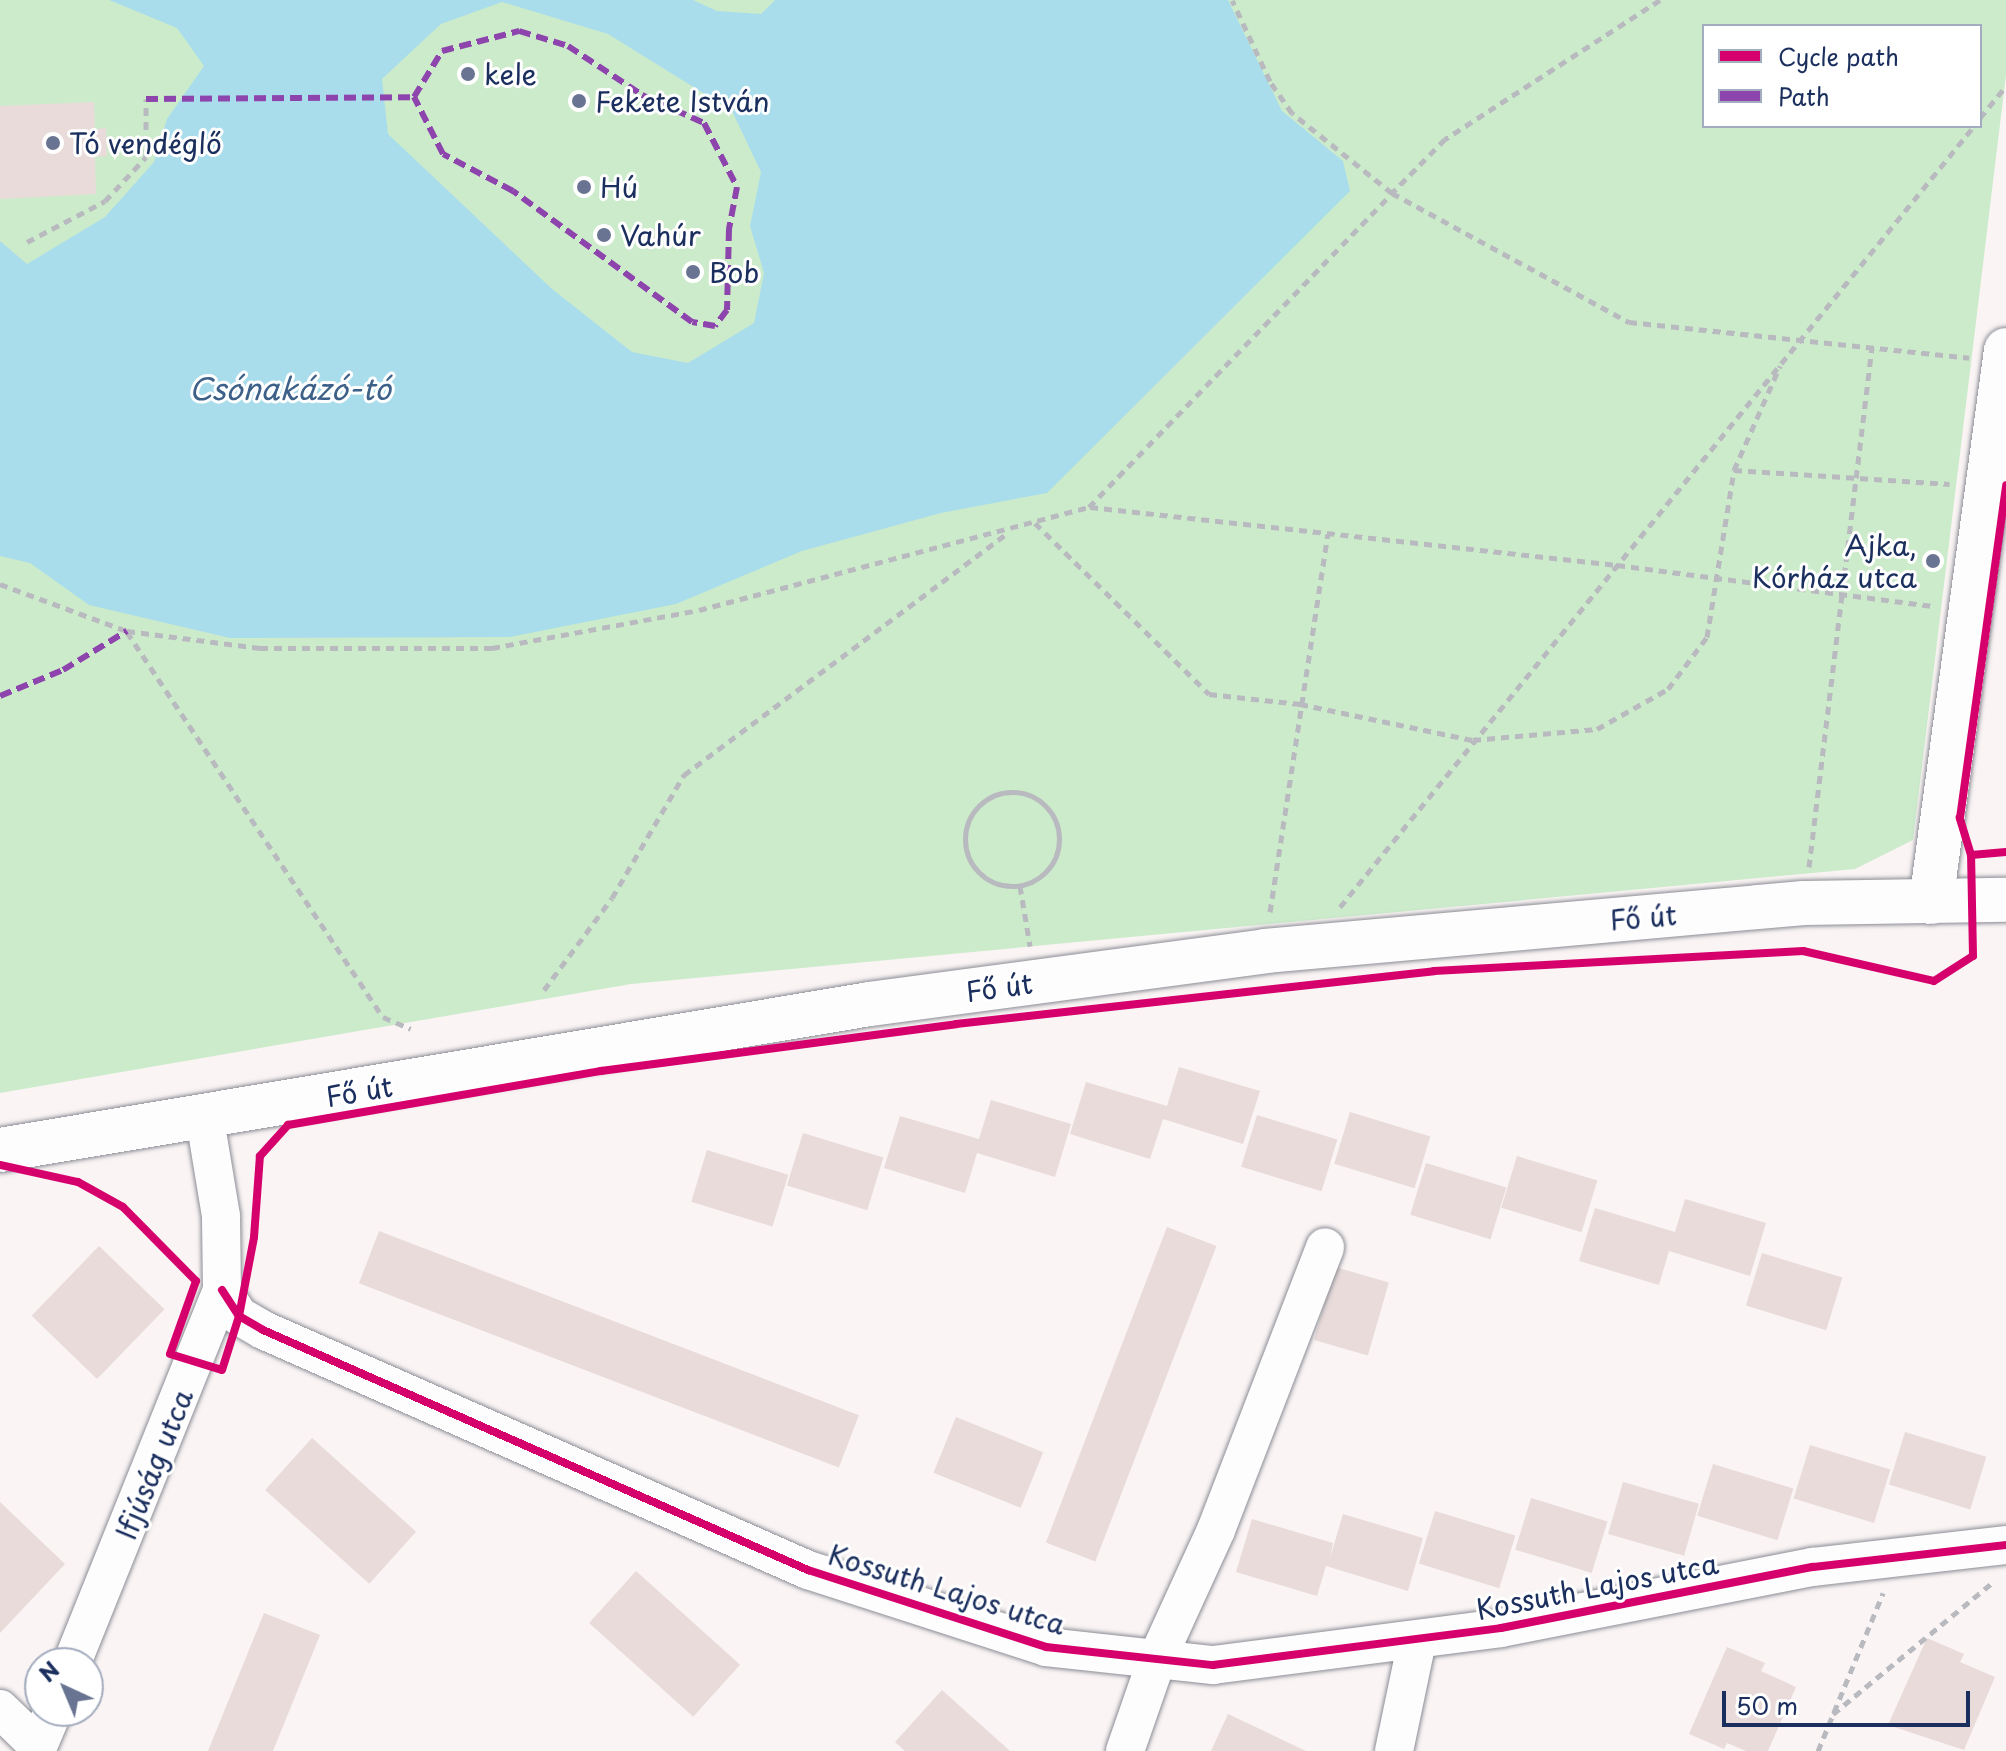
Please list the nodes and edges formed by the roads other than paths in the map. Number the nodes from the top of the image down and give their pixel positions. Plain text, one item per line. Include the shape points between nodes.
1 (2005, 356) edge
2 (2006, 900) edge
3 (1931, 902) junction
4 (205, 1119) junction
5 (0, 1150) edge
6 (1325, 1247) dead end
7 (222, 1290) junction
8 (2006, 1545) edge
9 (1417, 1641) junction
10 (78, 1647) edge
11 (1157, 1659) junction
12 (0, 1709) edge
13 (46, 1727) edge
14 (37, 1748) edge
15 (1125, 1751) edge
16 (1394, 1751) edge

1 - 3 main road
2 - 3 main road, Fő út
3 - 4 main road, Fő út via 1804,903 1265,951 870,1004
4 - 5 main road, Fő út
4 - 7 street, Ifjúság utca via 221,1216
6 - 11 street via 1216,1530
7 - 10 street, Ifjúság utca
7 - 11 street, Kossuth Lajos utca via 239,1316 263,1330 808,1570 1046,1647
8 - 9 street, Kossuth Lajos utca via 1813,1567
9 - 11 street, Kossuth Lajos utca via 1213,1665
9 - 16 street
11 - 15 street
12 - 14 street
13 - 14 street

